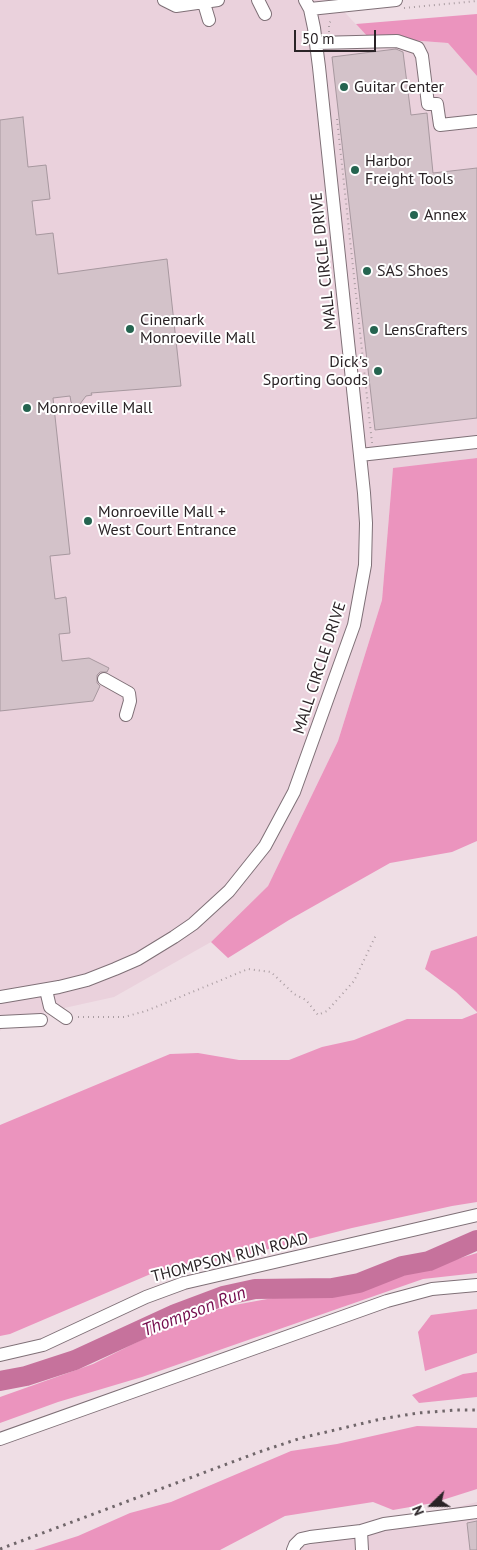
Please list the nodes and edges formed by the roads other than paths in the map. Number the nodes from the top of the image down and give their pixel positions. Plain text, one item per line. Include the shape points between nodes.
1 (164, 0) edge
2 (218, 0) edge
3 (258, 0) edge
4 (203, 1) edge
5 (397, 4) edge
6 (307, 5) edge
7 (265, 14) dead end
8 (210, 20) dead end
9 (316, 43) junction
10 (477, 121) edge
11 (477, 442) edge
12 (367, 454) junction
13 (104, 679) dead end
14 (126, 715) dead end
15 (46, 990) junction
16 (0, 997) edge
17 (66, 1018) road end
18 (41, 1020) dead end
19 (0, 1022) edge
20 (477, 1215) edge
21 (477, 1284) edge
22 (0, 1355) edge
23 (0, 1439) edge
24 (477, 1512) edge
25 (361, 1530) junction
26 (293, 1550) edge
27 (362, 1550) edge

1 - 4 street via 176,6
2 - 4 street
3 - 7 street
4 - 8 street
5 - 6 street
6 - 9 street, MALL CIRCLE DRIVE
9 - 10 street via 397,42 418,48 422,56 428,104 437,104 440,125
9 - 12 street, MALL CIRCLE DRIVE
11 - 12 street
12 - 15 street, MALL CIRCLE DRIVE via 365,565 354,624 301,773 265,846 213,906 159,947 115,969
13 - 14 street via 129,693
15 - 16 street, MALL CIRCLE DRIVE
15 - 17 street via 50,1007
18 - 19 street
20 - 22 street, THOMPSON RUN ROAD via 184,1283 43,1344
21 - 23 street via 432,1289 387,1301
24 - 25 street
25 - 26 street via 310,1537 295,1545
25 - 27 street

